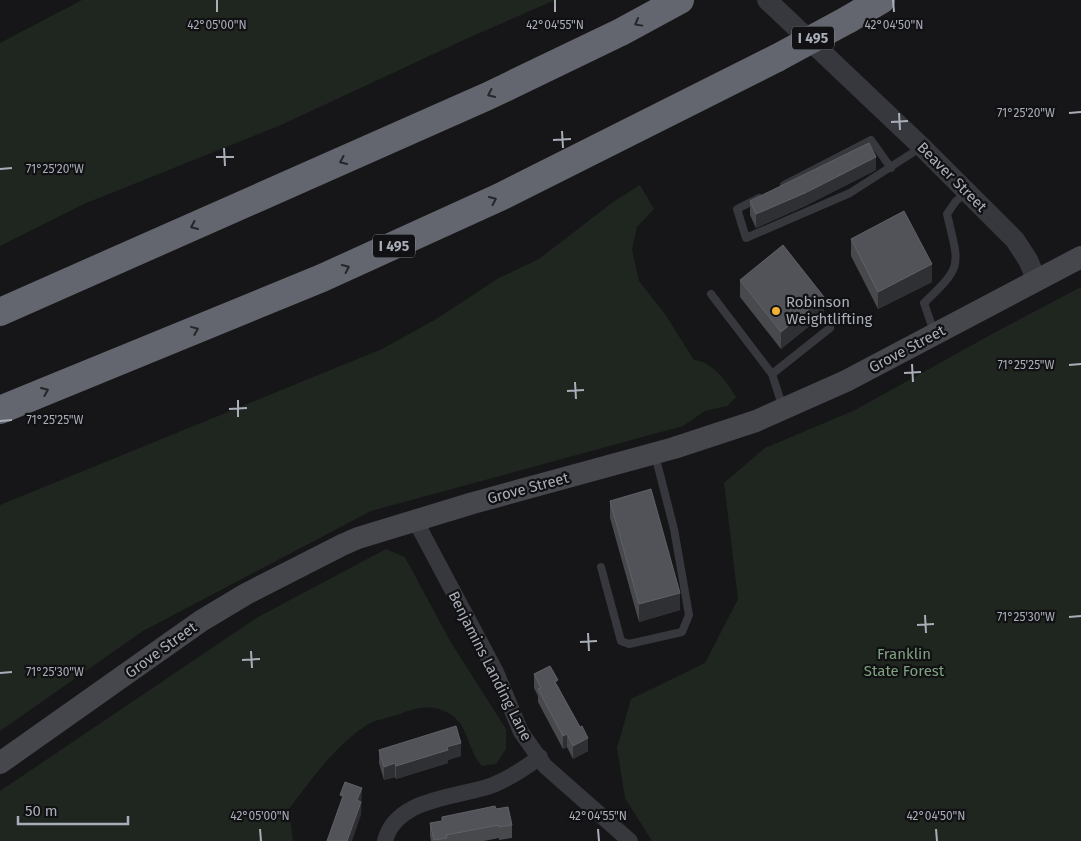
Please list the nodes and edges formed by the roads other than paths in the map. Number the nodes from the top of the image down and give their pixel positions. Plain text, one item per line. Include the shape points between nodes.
1 (680, 0) edge
2 (767, 0) edge
3 (882, 0) edge
4 (922, 147) junction
5 (891, 168) junction
6 (778, 188) edge
7 (770, 192) edge
8 (968, 192) junction
9 (1081, 258) edge
10 (1036, 281) junction
11 (711, 294) dead end
12 (0, 312) edge
13 (830, 328) dead end
14 (935, 334) junction
15 (772, 374) junction
16 (0, 410) edge
17 (783, 410) junction
18 (655, 454) junction
19 (415, 520) junction
20 (601, 567) dead end
21 (540, 757) junction
22 (0, 763) edge
23 (385, 841) edge
24 (630, 841) edge

1 -> 12 highway via 488,96
2 - 4 street, Beaver Street
16 -> 3 highway, I 495, bridge via 322,278 500,197 777,58
4 - 5 lane
4 - 8 street, Beaver Street
5 - 6 lane via 871,140
5 - 7 lane via 850,193 746,238 737,209
8 - 10 street, Beaver Street via 1015,240
8 - 14 lane via 947,214 957,258 951,276 924,303
9 - 10 main road, Grove Street
10 - 14 main road, Grove Street
11 - 15 lane
13 - 15 lane
14 - 17 main road, Grove Street
15 - 17 lane
17 - 18 main road, Grove Street
18 - 19 main road, Grove Street
18 - 20 lane via 674,529 690,615 682,632 629,644 621,641
19 - 21 street, Benjamins Landing Lane via 496,672 521,732
19 - 22 main road, Grove Street via 350,542 201,621
21 - 23 street, Benjamins Landing Lane via 493,785 434,800 401,815 392,823
21 - 24 street, Benjamins Landing Lane via 545,766

